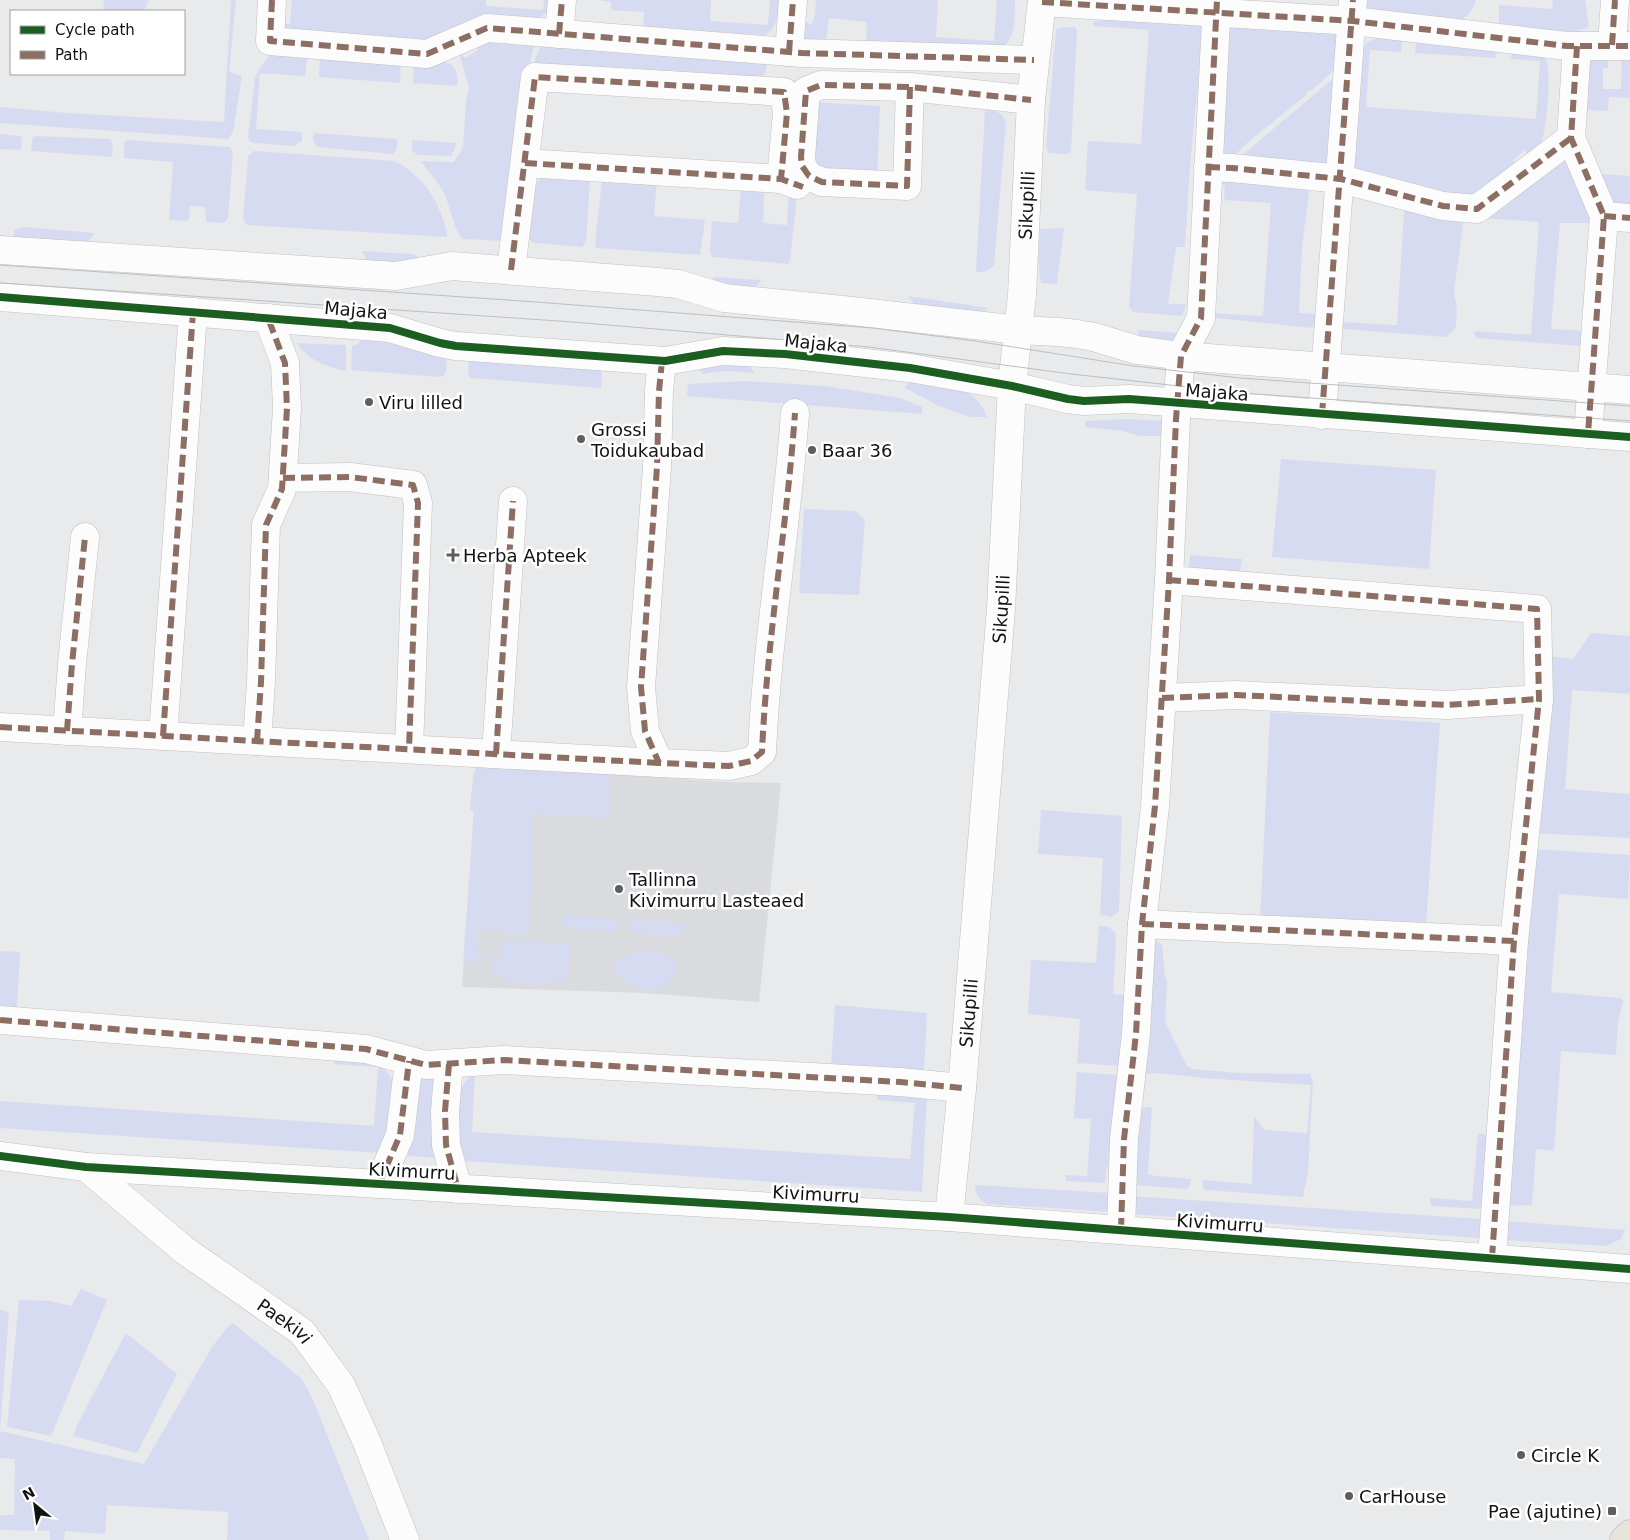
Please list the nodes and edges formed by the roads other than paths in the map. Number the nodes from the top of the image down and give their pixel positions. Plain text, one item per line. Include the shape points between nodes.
1 (272, 0) edge
2 (562, 0) edge
3 (793, 0) edge
4 (1615, 0) edge
5 (1042, 1) edge
6 (1217, 7) edge
7 (1353, 11) edge
8 (558, 34) junction
9 (1577, 46) junction
10 (1621, 46) edge
11 (789, 52) junction
12 (1034, 60) junction
13 (910, 88) junction
14 (1031, 100) junction
15 (1571, 138) junction
16 (525, 163) junction
17 (1208, 167) junction
18 (1341, 179) junction
19 (1617, 217) edge
20 (0, 250) edge
21 (511, 270) junction
22 (0, 297) edge
23 (193, 312) junction
24 (268, 318) junction
25 (1018, 330) junction
26 (1181, 356) junction
27 (662, 361) junction
28 (1326, 367) junction
29 (1012, 386) junction
30 (1591, 387) junction
31 (1630, 390) edge
32 (1177, 404) junction
33 (795, 413) dead end
34 (1322, 415) junction
35 (1588, 434) junction
36 (1630, 438) edge
37 (283, 478) junction
38 (513, 501) dead end
39 (86, 537) dead end
40 (1169, 580) junction
41 (1162, 698) junction
42 (1538, 699) junction
43 (0, 727) edge
44 (66, 731) junction
45 (163, 736) junction
46 (257, 741) junction
47 (409, 750) junction
48 (496, 754) junction
49 (659, 763) junction
50 (1142, 924) junction
51 (1514, 941) junction
52 (0, 1020) edge
53 (409, 1061) junction
54 (448, 1064) junction
55 (962, 1088) junction
56 (0, 1156) edge
57 (86, 1167) junction
58 (378, 1184) junction
59 (458, 1189) junction
60 (949, 1217) junction
61 (1121, 1230) junction
62 (1492, 1258) junction
63 (1630, 1269) edge
64 (1630, 1534) edge
65 (405, 1540) edge
66 (1624, 1540) edge

1 - 8 street via 270,41 427,54 487,28
2 - 8 street
3 - 11 street
4 - 10 street
5 - 6 street
5 - 12 street, Sikupilli
6 - 7 street
6 - 17 street
7 - 9 street
7 - 18 street
8 - 11 street
9 - 10 street
9 - 15 street
11 - 12 street
12 - 14 street, Sikupilli
13 - 13 street via 907,186 822,182 809,176 801,158 806,91 821,85
13 - 14 street
14 - 25 street, Sikupilli
15 - 18 street via 1477,209 1443,206
15 - 19 street
16 - 16 street via 792,183 784,92 535,77
16 - 21 street
17 - 18 street
17 - 26 street via 1201,318
18 - 28 street
19 - 30 street
20 - 21 street, Majaka via 396,276 452,266
21 - 25 street, Majaka via 678,284 724,298
22 - 23 street, Majaka
23 - 24 street, Majaka
23 - 45 street
24 - 27 street, Majaka via 390,328 456,346
24 - 37 street via 285,363 287,408
25 - 26 street, Majaka via 1077,334 1137,350
25 - 29 street, Sikupilli
26 - 28 street, Majaka
26 - 32 street
27 - 29 street, Majaka via 723,351 785,354 910,368
27 - 49 street via 641,687 646,731
28 - 30 street, Majaka
28 - 34 street
29 - 32 street, Majaka via 1068,399 1129,399
29 - 55 street, Sikupilli via 1001,609
30 - 31 street, Majaka
30 - 35 street
32 - 34 street, Majaka
32 - 40 street
33 - 49 street via 790,478 774,594 762,752 751,761 729,766
34 - 35 street, Majaka
35 - 36 street, Majaka
37 - 46 street via 282,489 266,525
37 - 47 street via 350,477 413,485 418,503
38 - 48 street
39 - 44 street
40 - 41 street
40 - 42 street via 1537,610
41 - 42 street via 1236,695 1447,705
41 - 50 street via 1156,806
42 - 51 street
43 - 44 street
44 - 45 street
45 - 46 street
46 - 47 street
47 - 48 street
48 - 49 street
50 - 51 street
50 - 61 street via 1136,1034 1124,1139
51 - 62 street
52 - 53 street via 366,1049
53 - 54 street via 426,1065
53 - 58 street via 400,1135
54 - 55 street via 504,1060
54 - 59 street via 446,1145
55 - 60 street, Sikupilli
56 - 57 street, Kivimurru
57 - 58 street, Kivimurru
57 - 65 street, Paekivi via 184,1250 302,1332 341,1385
58 - 59 street, Kivimurru
59 - 60 street, Kivimurru
60 - 61 street, Kivimurru
61 - 62 street, Kivimurru
62 - 63 street, Kivimurru
64 - 66 highway

